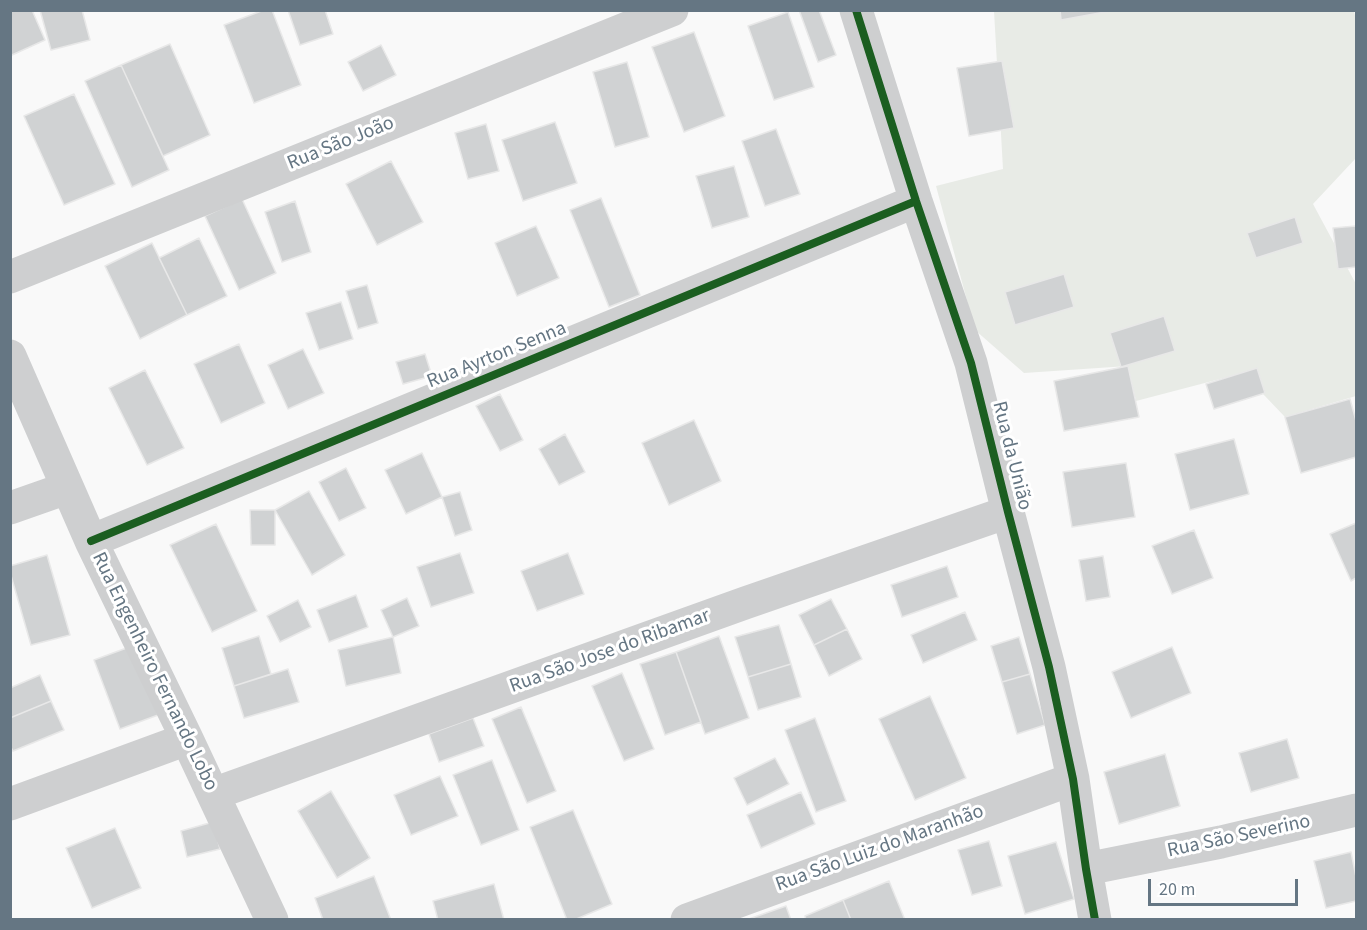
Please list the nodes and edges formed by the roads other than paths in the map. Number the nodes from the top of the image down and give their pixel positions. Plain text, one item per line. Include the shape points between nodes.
1 (672, 10) edge
2 (856, 10) edge
3 (916, 201) junction
4 (10, 277) edge
5 (10, 356) edge
6 (67, 488) junction
7 (10, 508) edge
8 (1008, 512) junction
9 (91, 541) junction
10 (188, 739) junction
11 (1073, 779) junction
12 (213, 794) junction
13 (10, 804) edge
14 (1356, 810) edge
15 (1086, 869) junction
16 (272, 920) edge
17 (687, 920) edge
18 (1095, 920) edge

1 - 4 street, Rua São João
2 - 3 street, Rua da União
3 - 8 street, Rua da União via 970,363
3 - 9 street, Rua Ayrton Senna
5 - 6 street, Rua Engenheiro Fernando Lobo
6 - 7 street
6 - 9 street, Rua Engenheiro Fernando Lobo
8 - 11 street, Rua da União via 1049,667
8 - 12 street, Rua São Jose do Ribamar
9 - 10 street, Rua Engenheiro Fernando Lobo
10 - 12 street, Rua Engenheiro Fernando Lobo
10 - 13 street
11 - 15 street, Rua da União
11 - 17 street, Rua São Luiz do Maranhão
12 - 16 street, Rua Engenheiro Fernando Lobo
14 - 15 street, Rua São Severino
15 - 18 street, Rua da União

